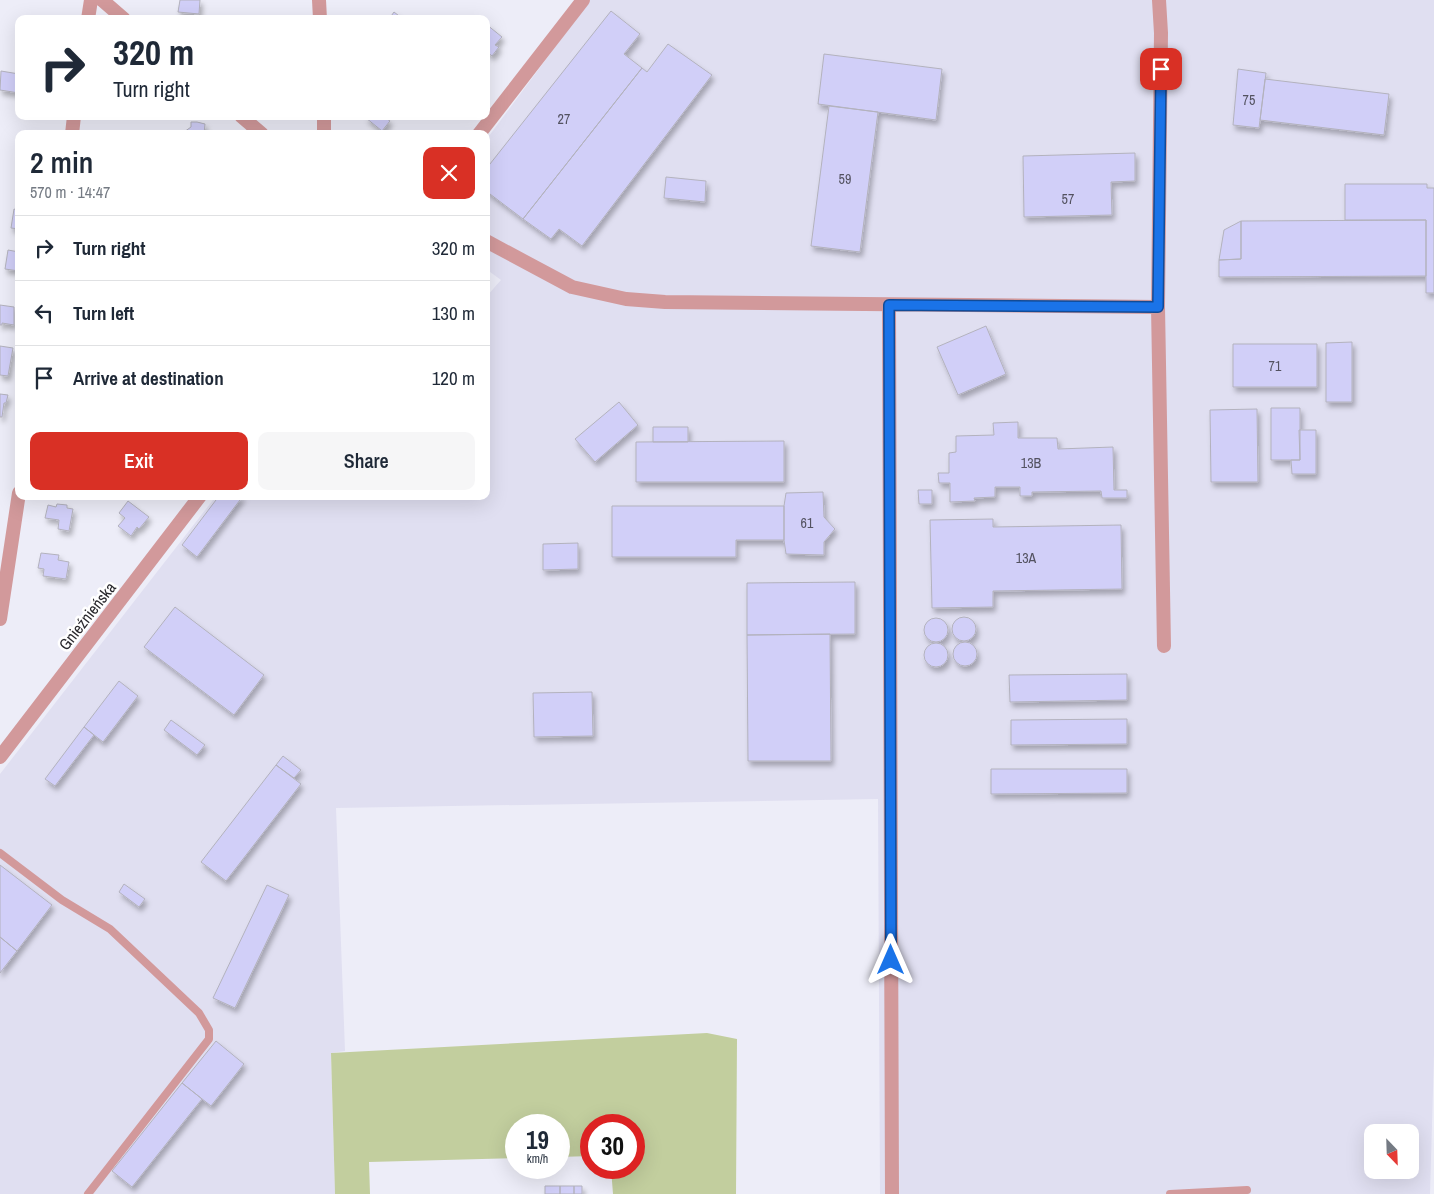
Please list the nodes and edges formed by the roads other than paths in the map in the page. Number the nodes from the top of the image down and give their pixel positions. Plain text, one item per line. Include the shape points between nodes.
1 (91, 0) edge
2 (102, 0) edge
3 (319, 0) edge
4 (583, 0) edge
5 (1159, 0) edge
6 (89, 15) edge
7 (119, 15) edge
8 (320, 15) edge
9 (246, 120) edge
10 (490, 120) edge
11 (490, 120) edge
12 (257, 130) edge
13 (482, 130) edge
14 (490, 243) edge
15 (889, 305) junction
16 (1158, 307) junction
17 (18, 500) edge
18 (197, 500) edge
19 (0, 619) edge
20 (1164, 646) dead end
21 (0, 757) edge
22 (0, 853) edge
23 (1247, 1190) dead end
24 (88, 1194) edge
25 (892, 1194) edge
26 (1170, 1194) edge

1 - 6 street
2 - 7 street
3 - 8 street
4 - 10 street
5 - 16 street
9 - 12 street
11 - 13 street
14 - 15 street via 572,287 626,299
15 - 16 street
15 - 25 street
16 - 20 street
17 - 19 street
18 - 21 street, Gnieźnieńska
22 - 24 lane via 62,900 110,929 200,1013 209,1030 209,1039
23 - 26 lane

